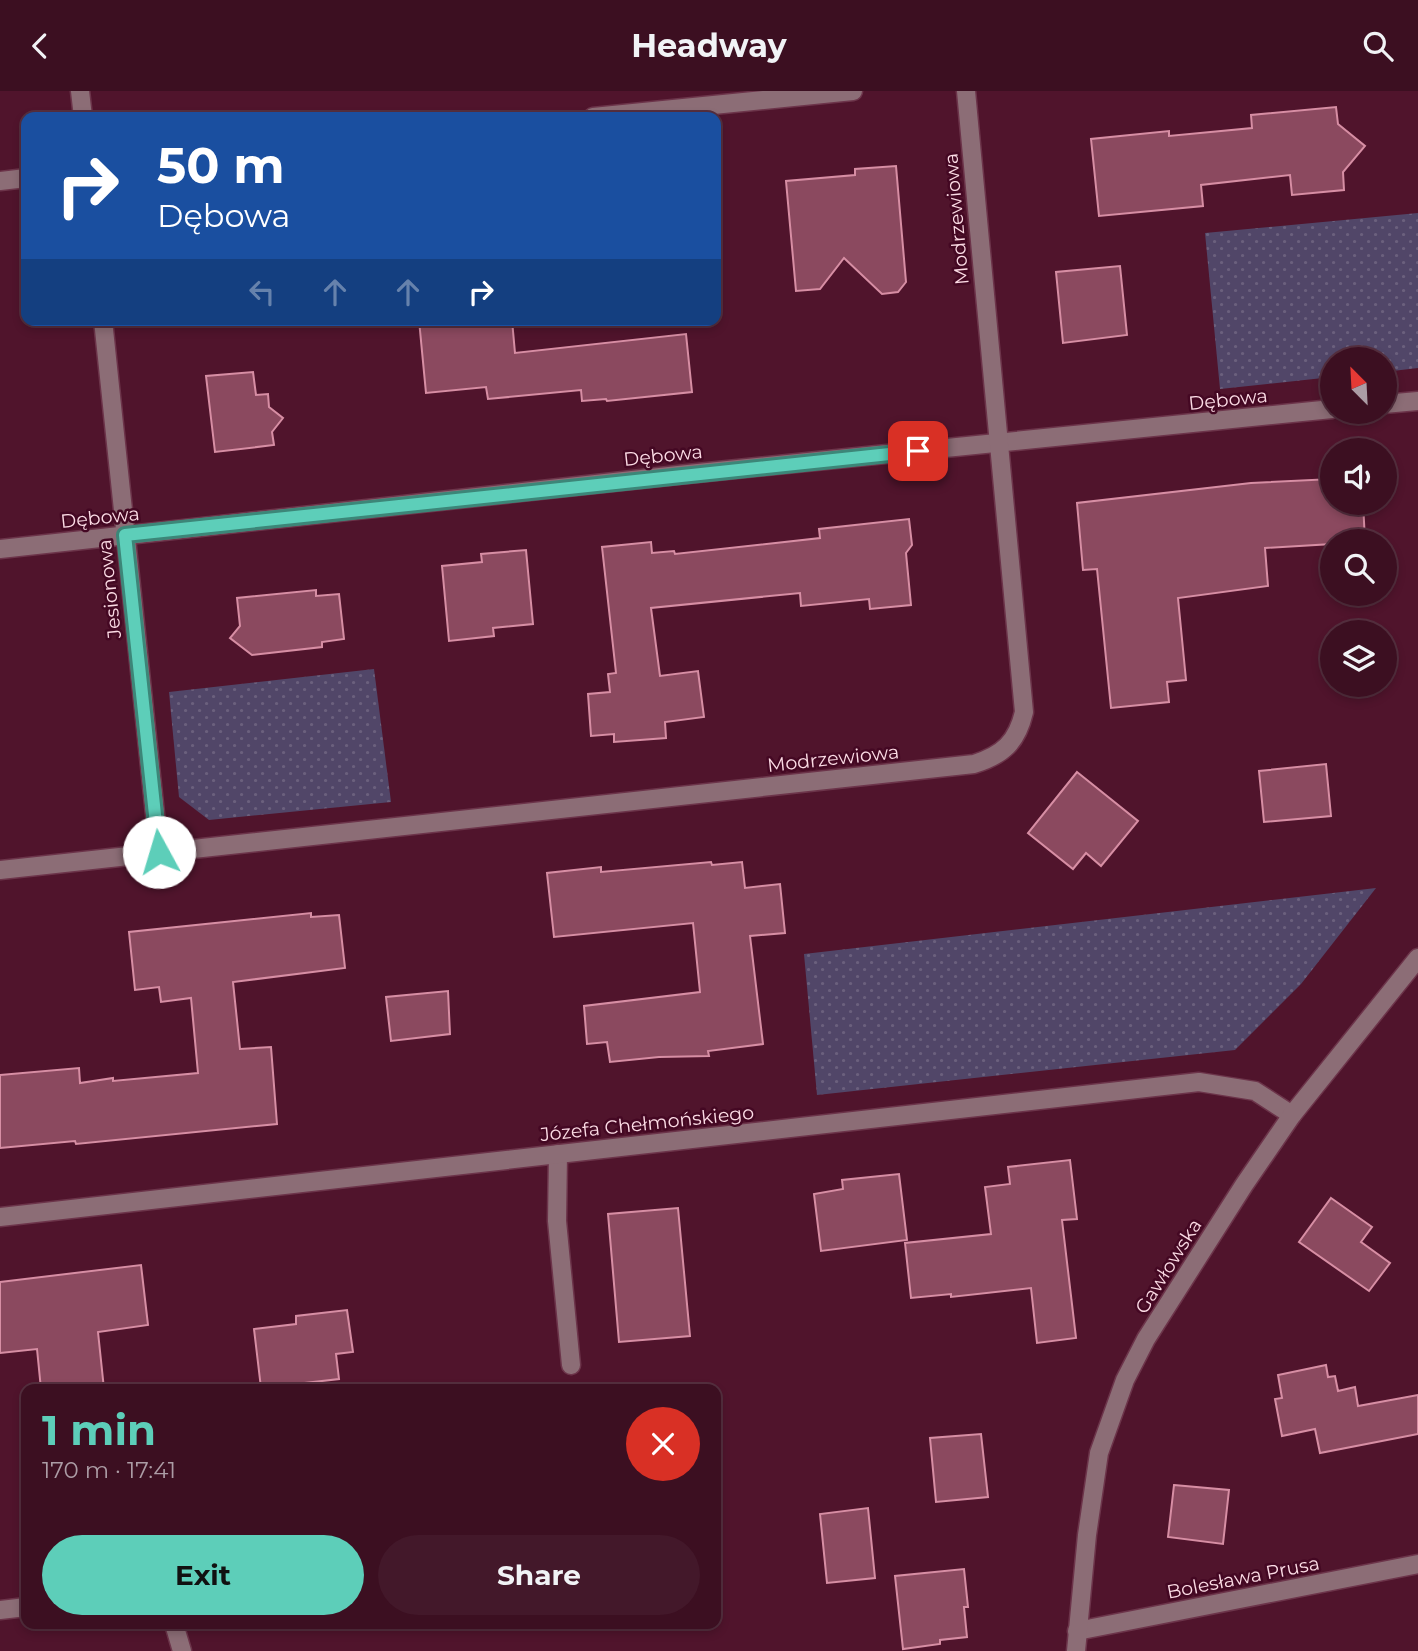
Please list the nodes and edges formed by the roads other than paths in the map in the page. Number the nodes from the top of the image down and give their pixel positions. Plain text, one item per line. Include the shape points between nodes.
1 (80, 91) edge
2 (853, 91) edge
3 (966, 91) edge
4 (82, 112) edge
5 (643, 112) edge
6 (21, 179) edge
7 (0, 181) edge
8 (104, 326) edge
9 (1418, 401) edge
10 (1397, 403) edge
11 (1320, 410) edge
12 (998, 443) junction
13 (125, 535) junction
14 (0, 549) edge
15 (159, 852) junction
16 (0, 870) edge
17 (1418, 958) edge
18 (1292, 1115) junction
19 (558, 1154) junction
20 (0, 1217) edge
21 (571, 1365) dead end
22 (1418, 1564) edge
23 (21, 1607) edge
24 (0, 1609) edge
25 (175, 1629) edge
26 (1077, 1631) junction
27 (182, 1651) edge
28 (1076, 1651) edge

1 - 4 street
2 - 5 street
3 - 12 street, Modrzewiowa
6 - 7 street
8 - 13 street, Jesionowa
9 - 10 street
11 - 12 street, Dębowa
12 - 13 street, Dębowa
12 - 15 street, Modrzewiowa via 1024,712 1021,726 995,758
13 - 14 street, Dębowa
13 - 15 street, Jesionowa
15 - 16 street, Modrzewiowa
17 - 18 street, Gawłowska
18 - 19 street, Józefa Chełmońskiego via 1255,1091 1199,1082
18 - 26 street, Gawłowska via 1146,1339 1125,1380 1099,1453
19 - 20 street, Józefa Chełmońskiego
19 - 21 street via 557,1221
22 - 26 street, Bolesława Prusa
23 - 24 street
25 - 27 street
26 - 28 street, Gawłowska

